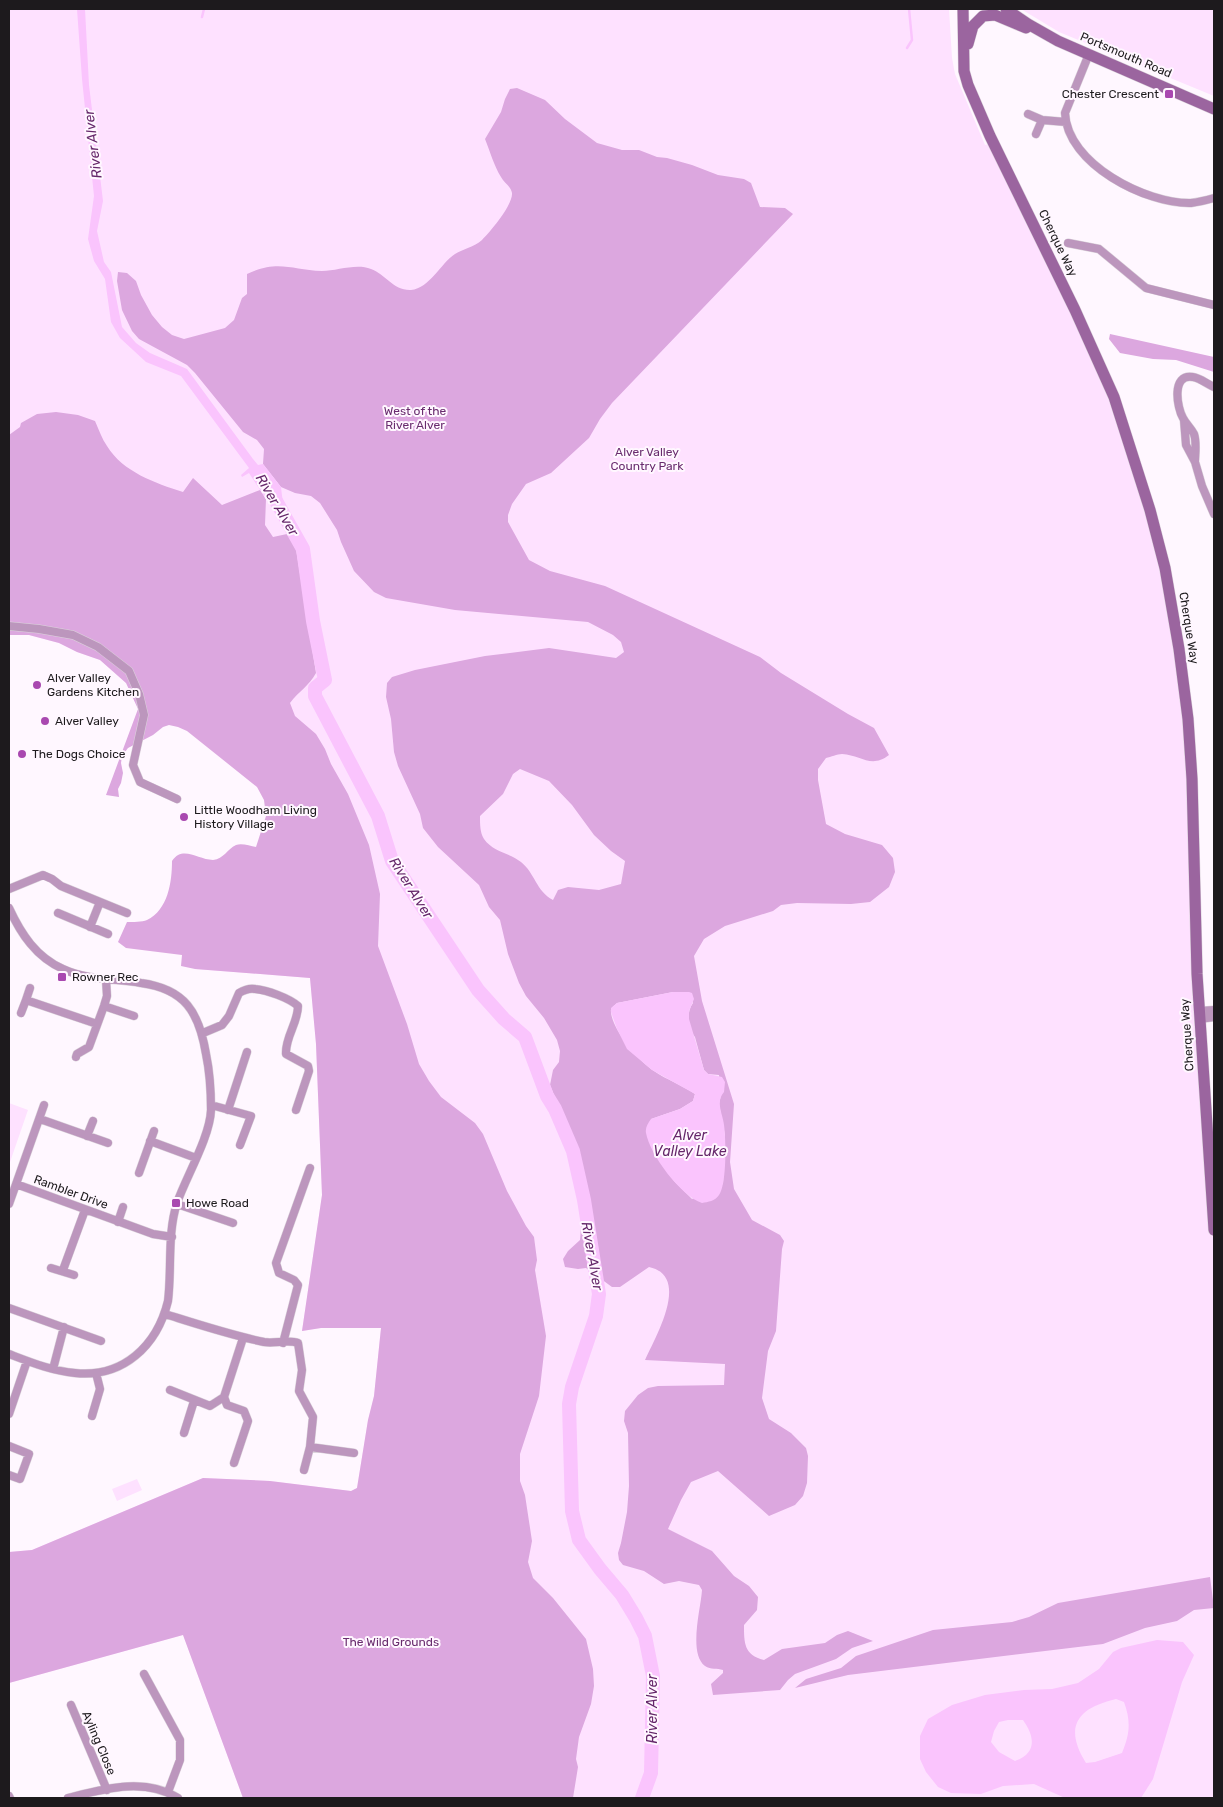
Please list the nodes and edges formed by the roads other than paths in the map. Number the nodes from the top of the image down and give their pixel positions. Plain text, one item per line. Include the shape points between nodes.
1 (957, 9) edge
2 (964, 9) edge
3 (970, 9) edge
4 (988, 9) edge
5 (1006, 9) edge
6 (1028, 24) junction
7 (972, 31) junction
8 (1058, 41) junction
9 (1089, 54) junction
10 (964, 58) junction
11 (964, 71) junction
12 (1214, 109) edge
13 (1028, 114) dead end
14 (1042, 120) junction
15 (1066, 122) junction
16 (1036, 134) dead end
17 (1214, 198) edge
18 (1068, 243) dead end
19 (1214, 305) edge
20 (1214, 387) edge
21 (1213, 505) edge
22 (1214, 514) edge
23 (9, 626) edge
24 (177, 799) dead end
25 (9, 889) edge
26 (100, 902) junction
27 (9, 908) edge
28 (58, 913) dead end
29 (126, 913) dead end
30 (90, 927) junction
31 (108, 934) dead end
32 (106, 980) junction
33 (30, 988) dead end
34 (26, 1000) junction
35 (104, 1006) junction
36 (1214, 1010) edge
37 (21, 1014) dead end
38 (1200, 1015) junction
39 (134, 1016) dead end
40 (1214, 1017) edge
41 (97, 1024) junction
42 (203, 1033) junction
43 (247, 1052) dead end
44 (76, 1057) dead end
45 (44, 1105) dead end
46 (211, 1105) junction
47 (228, 1110) junction
48 (296, 1110) dead end
49 (40, 1119) junction
50 (93, 1121) dead end
51 (154, 1131) dead end
52 (87, 1136) junction
53 (150, 1141) junction
54 (108, 1143) dead end
55 (240, 1145) dead end
56 (196, 1158) junction
57 (310, 1168) dead end
58 (139, 1173) dead end
59 (16, 1184) junction
60 (9, 1204) edge
61 (177, 1204) junction
62 (123, 1207) dead end
63 (85, 1210) junction
64 (118, 1222) junction
65 (233, 1224) dead end
66 (1214, 1230) edge
67 (172, 1237) junction
68 (51, 1268) dead end
69 (63, 1270) junction
70 (74, 1274) dead end
71 (9, 1308) edge
72 (165, 1314) junction
73 (64, 1327) junction
74 (243, 1338) junction
75 (101, 1341) dead end
76 (282, 1343) junction
77 (9, 1354) edge
78 (27, 1361) junction
79 (53, 1369) junction
80 (96, 1374) junction
81 (170, 1390) dead end
82 (224, 1397) junction
83 (194, 1401) junction
84 (9, 1414) edge
85 (92, 1416) dead end
86 (184, 1432) dead end
87 (9, 1446) edge
88 (310, 1446) junction
89 (354, 1453) dead end
90 (234, 1463) dead end
91 (304, 1470) dead end
92 (9, 1475) edge
93 (144, 1674) dead end
94 (71, 1705) dead end
95 (107, 1790) junction
96 (168, 1792) junction
97 (68, 1798) edge
98 (178, 1798) edge

1 - 11 street, Cherque Way via 958,58
2 - 10 street, Cherque Way
3 - 7 street
4 - 6 street, Portsmouth Road
5 - 6 street, Portsmouth Road
6 - 8 street, Portsmouth Road
7 - 8 street via 981,17 989,15
7 - 10 street
8 - 9 street, Portsmouth Road
9 - 12 street, Portsmouth Road
9 - 15 street via 1069,102
10 - 11 street, Cherque Way
11 - 38 street, Cherque Way via 990,136 1114,397 1165,568 1188,719
13 - 14 street
14 - 15 street
14 - 16 street
15 - 17 street via 1070,134 1086,156 1118,181 1141,193 1172,201
18 - 19 street via 1098,249 1146,288
20 - 21 street via 1193,377 1179,383 1177,395 1184,420 1196,440 1195,462 1202,486
21 - 22 street
23 - 24 street via 73,636 98,647 128,671 144,715 133,765 140,782
25 - 26 street via 43,875
26 - 29 street
26 - 30 street
27 - 32 street via 26,940 51,963 79,975
28 - 30 street
30 - 31 street
32 - 35 street
32 - 42 street via 139,982 171,991 191,1008
33 - 34 street
34 - 37 street
34 - 41 street
35 - 39 street
35 - 41 street
36 - 38 street
38 - 40 street
38 - 66 street, Cherque Way
41 - 44 street via 89,1046
42 - 46 street via 211,1082
42 - 48 street via 222,1025 239,993 245,990 254,989 292,1000 298,1006 298,1014 285,1048 286,1054 308,1066 309,1072
43 - 47 street
45 - 49 street
46 - 47 street
46 - 56 street
47 - 55 street via 251,1116
49 - 52 street
49 - 59 street
50 - 52 street
51 - 53 street
52 - 54 street
53 - 56 street
53 - 58 street
56 - 61 street
57 - 76 street via 276,1263 279,1273 294,1280 298,1286
59 - 60 street
59 - 63 street, Rambler Drive
61 - 65 street
61 - 67 street
62 - 64 street, Rambler Drive
63 - 64 street, Rambler Drive
63 - 69 street
64 - 67 street, Rambler Drive
67 - 72 street
68 - 69 street
69 - 70 street
71 - 73 street
72 - 74 street
72 - 80 street via 139,1353 126,1363
73 - 75 street
73 - 79 street
74 - 76 street
74 - 82 street
76 - 88 street via 298,1343 302,1370 299,1391 313,1417
77 - 78 street
78 - 79 street
78 - 84 street
79 - 80 street
80 - 85 street via 100,1389
81 - 83 street
82 - 83 street via 210,1406
82 - 90 street via 228,1406 244,1411 248,1421
83 - 86 street
87 - 92 street via 29,1454 20,1479
88 - 89 street
88 - 91 street
93 - 96 street via 180,1740 180,1760
94 - 95 street, Ayling Close
95 - 96 street via 142,1786
95 - 97 street
96 - 98 street

